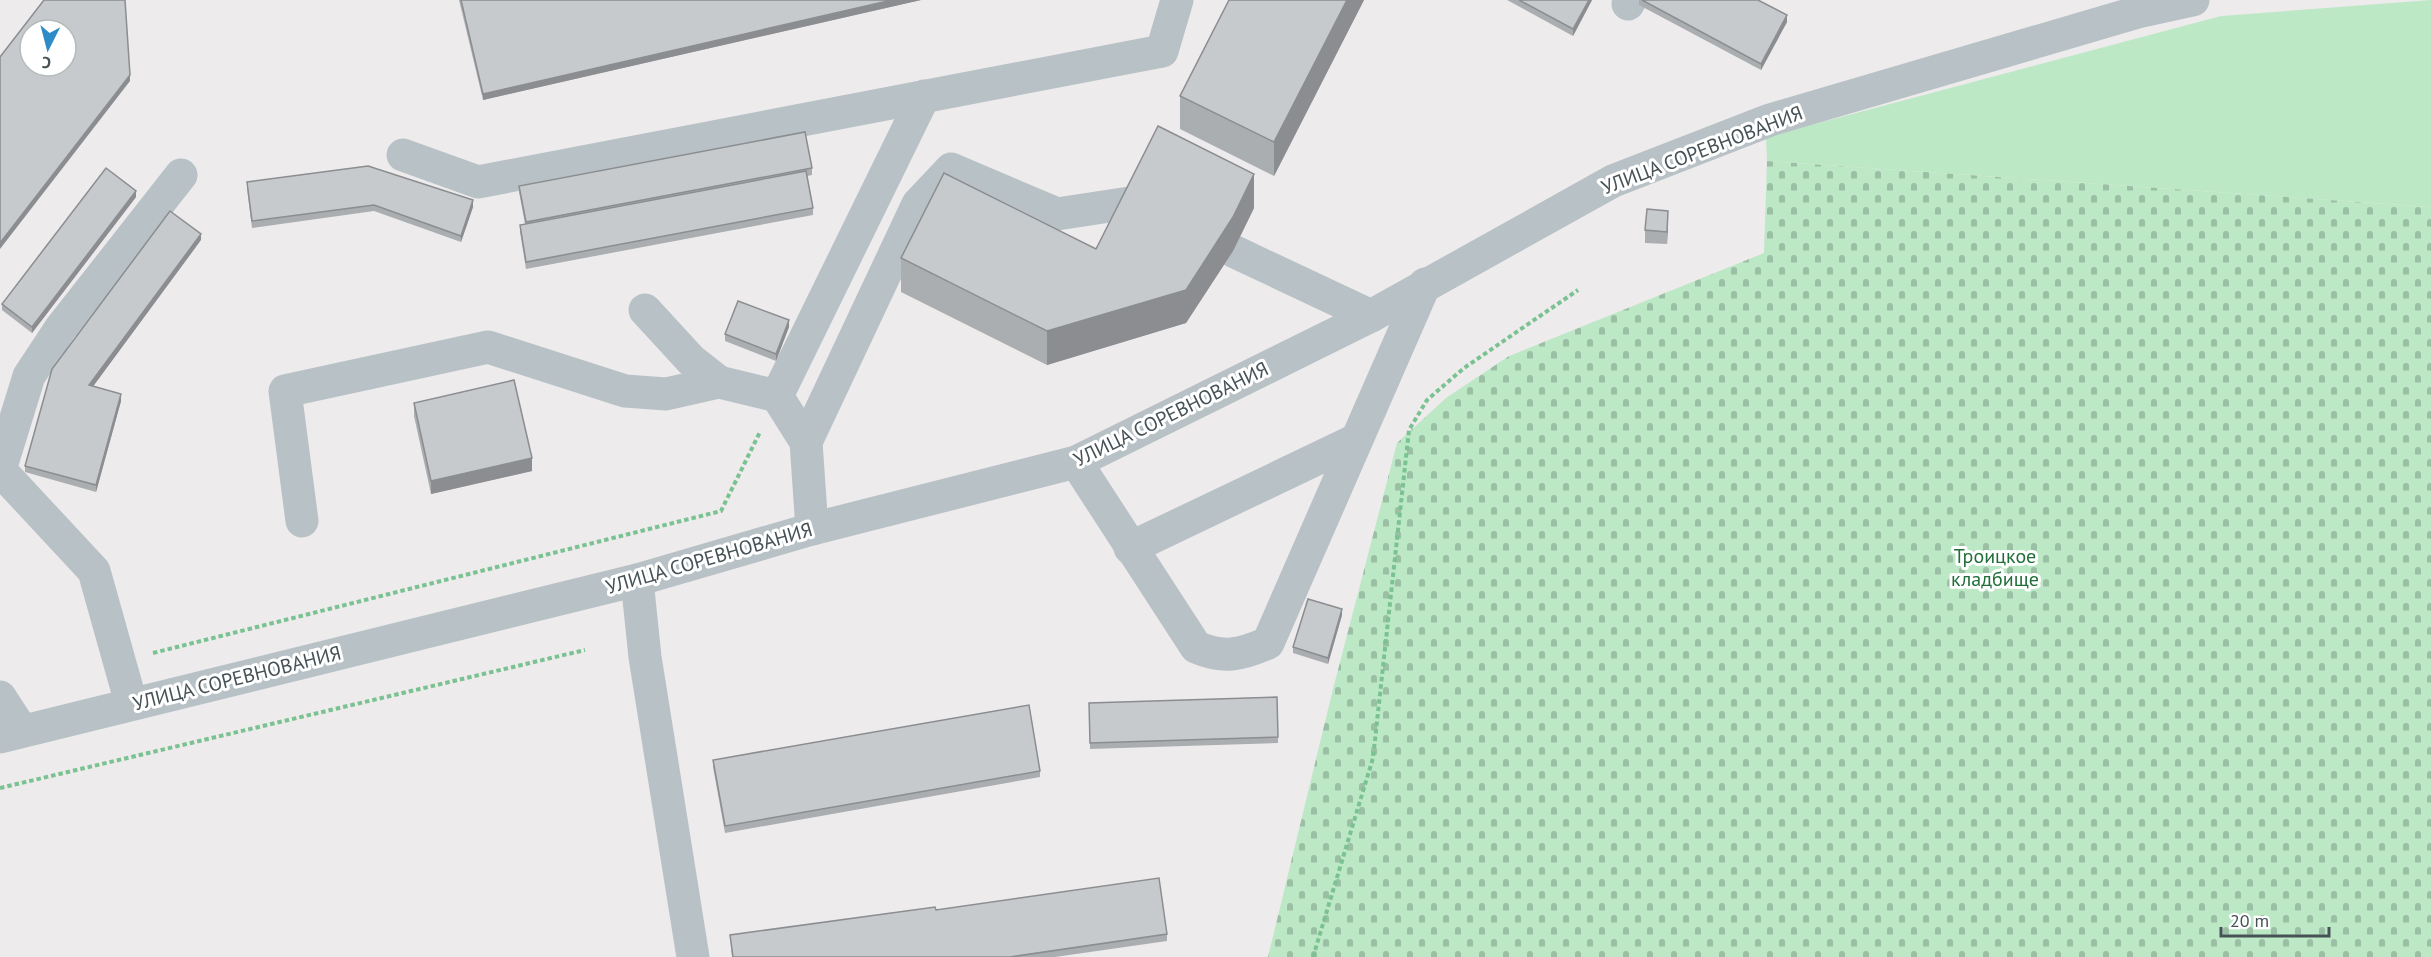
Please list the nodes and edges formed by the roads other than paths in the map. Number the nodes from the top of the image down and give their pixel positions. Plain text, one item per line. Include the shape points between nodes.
1 (1177, 0) edge
2 (2193, 0) edge
3 (924, 96) junction
4 (403, 155) dead end
5 (181, 175) dead end
6 (1136, 202) edge
7 (1233, 251) edge
8 (1425, 284) junction
9 (645, 310) dead end
10 (1371, 316) junction
11 (719, 382) junction
12 (777, 396) junction
13 (1354, 441) junction
14 (806, 442) junction
15 (1076, 462) junction
16 (302, 521) dead end
17 (812, 529) junction
18 (1130, 548) junction
19 (637, 580) junction
20 (0, 697) edge
21 (131, 703) junction
22 (11, 734) edge
23 (693, 957) edge

1 - 3 street via 1161,51
2 - 8 street, УЛИЦА СОРЕВНОВАНИЯ via 2138,12 1770,120 1613,181
3 - 4 street via 478,182
3 - 12 street
5 - 21 street via 60,329 29,376 0,470 94,571
6 - 14 street via 1057,214 951,169 918,204
7 - 10 street
8 - 10 street, УЛИЦА СОРЕВНОВАНИЯ
8 - 13 street
9 - 11 street via 691,360
10 - 15 street, УЛИЦА СОРЕВНОВАНИЯ
11 - 12 street
11 - 16 street via 666,394 625,391 488,347 285,391
12 - 14 street
13 - 18 street
13 - 18 street via 1268,643 1247,652 1217,656 1196,647
14 - 17 street
15 - 17 street, УЛИЦА СОРЕВНОВАНИЯ
15 - 18 street
17 - 19 street, УЛИЦА СОРЕВНОВАНИЯ
19 - 21 street, УЛИЦА СОРЕВНОВАНИЯ
19 - 23 street via 645,657
20 - 22 street
21 - 22 street, УЛИЦА СОРЕВНОВАНИЯ

